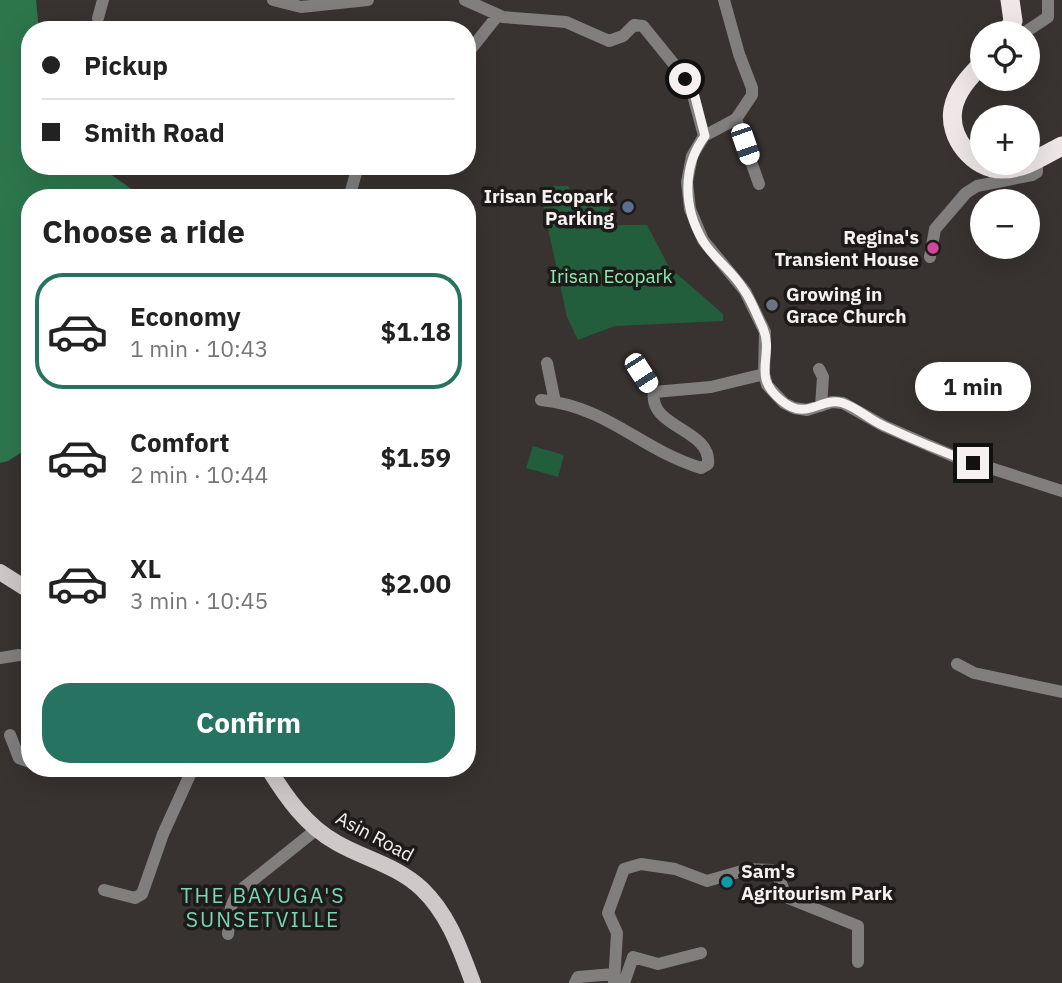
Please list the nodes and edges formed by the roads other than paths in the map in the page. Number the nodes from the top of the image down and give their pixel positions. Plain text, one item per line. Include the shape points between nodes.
1 (103, 0) edge
2 (273, 0) edge
3 (368, 0) edge
4 (465, 0) edge
5 (724, 0) edge
6 (1010, 0) edge
7 (1048, 0) edge
8 (498, 15) junction
9 (98, 18) dead end
10 (1013, 21) edge
11 (1040, 22) edge
12 (476, 43) edge
13 (970, 77) edge
14 (736, 119) junction
15 (705, 136) junction
16 (1062, 146) edge
17 (970, 155) edge
18 (1040, 158) edge
19 (1033, 175) edge
20 (759, 184) dead end
21 (930, 257) dead end
22 (547, 363) dead end
23 (819, 369) dead end
24 (641, 373) dead end
25 (764, 374) junction
26 (654, 392) junction
27 (541, 400) dead end
28 (555, 402) junction
29 (821, 406) junction
30 (1062, 491) edge
31 (0, 572) edge
32 (21, 585) edge
33 (19, 654) dead end
34 (0, 658) edge
35 (957, 664) dead end
36 (1062, 692) edge
37 (10, 735) dead end
38 (21, 759) edge
39 (189, 777) edge
40 (274, 777) edge
41 (317, 830) junction
42 (103, 890) dead end
43 (228, 934) dead end
44 (701, 954) dead end
45 (858, 962) dead end
46 (617, 980) edge
47 (473, 983) edge
48 (575, 983) edge

1 - 9 street
2 - 3 street via 301,7
4 - 8 street
5 - 14 street via 752,88
6 - 10 highway
7 - 11 street via 1048,17
8 - 12 street
8 - 15 street via 566,22 609,41 622,37 634,25 643,26 691,84
13 - 17 highway via 953,107 954,128
14 - 15 street
14 - 20 street
15 - 25 street via 689,166 690,209 703,240 745,291 762,327
16 - 18 highway
19 - 21 street via 977,186 966,193 935,229
22 - 28 street
23 - 29 street via 823,377
24 - 26 street
25 - 26 street via 711,387
25 - 29 street via 767,385 784,403 800,410
26 - 28 street via 653,399 668,422 696,439 707,452 705,467 668,457 596,412
27 - 28 street
29 - 30 street via 843,403 953,456
31 - 32 main road
33 - 34 street
35 - 36 street via 974,673
37 - 38 street
39 - 42 street via 142,894 135,898
40 - 41 main road, Asin Road
41 - 43 street via 237,893
41 - 47 main road, Asin Road via 421,887 453,931
44 - 46 street via 658,964 633,957
45 - 46 street via 858,926 788,898 771,870 749,869 707,881 675,869 632,865 624,869 608,913 617,933
46 - 48 street via 590,974 578,976

